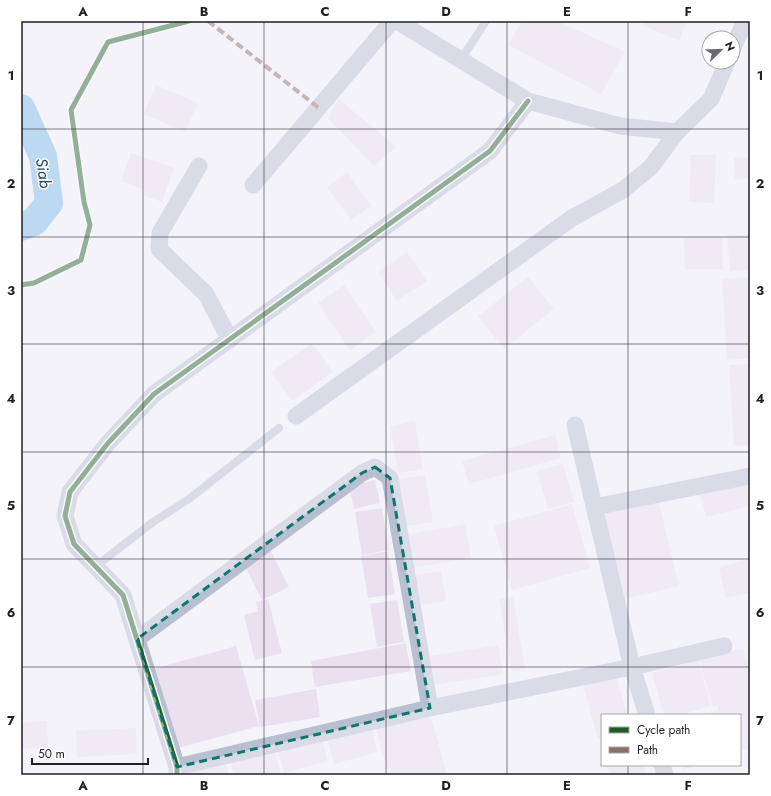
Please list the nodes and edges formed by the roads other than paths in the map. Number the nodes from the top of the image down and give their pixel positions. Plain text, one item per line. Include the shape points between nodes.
1 (392, 21) edge
2 (398, 21) edge
3 (486, 21) edge
4 (460, 61) junction
5 (723, 70) edge
6 (528, 102) junction
7 (677, 132) junction
8 (199, 166) dead end
9 (253, 185) dead end
10 (230, 340) junction
11 (296, 416) dead end
12 (575, 425) dead end
13 (279, 428) dead end
14 (750, 476) edge
15 (594, 507) junction
16 (96, 566) junction
17 (137, 639) junction
18 (724, 646) dead end
19 (632, 668) junction
20 (430, 708) junction
21 (647, 714) edge
22 (177, 771) edge

1 - 9 street
2 - 4 street
3 - 4 lane
4 - 6 street
5 - 7 street via 710,99
6 - 7 street via 620,126
6 - 10 street via 490,151
7 - 11 street via 650,167 623,190 572,218
8 - 10 street via 160,233 159,249 206,294
10 - 16 street via 154,394 108,443 70,492 65,516 74,544
12 - 15 street
13 - 16 lane via 189,499 153,522
14 - 15 street
15 - 19 street
16 - 17 street via 123,595
17 - 20 street via 362,473 375,467 390,478
17 - 22 street
18 - 19 street
19 - 20 street
19 - 21 street
20 - 22 street

